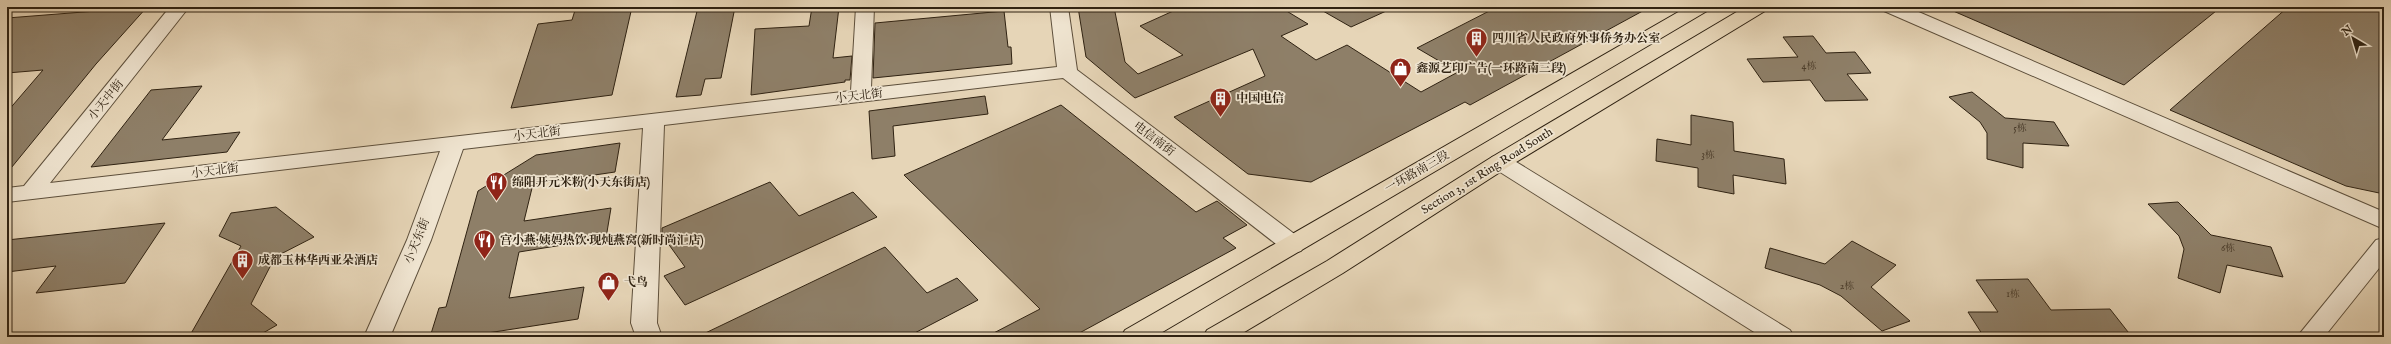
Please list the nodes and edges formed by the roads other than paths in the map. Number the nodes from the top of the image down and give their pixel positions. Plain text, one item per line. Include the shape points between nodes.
1 (180, 7) edge
2 (865, 7) edge
3 (1059, 7) edge
4 (1700, 7) edge
5 (1758, 7) edge
6 (1891, 7) edge
7 (1067, 72) junction
8 (861, 96) junction
9 (654, 120) junction
10 (454, 143) junction
11 (1500, 162) junction
12 (31, 192) junction
13 (7, 195) edge
14 (2384, 221) edge
15 (1293, 244) junction
16 (2384, 246) edge
17 (377, 337) edge
18 (649, 337) edge
19 (1134, 337) edge
20 (1216, 337) edge
21 (1781, 337) edge
22 (2310, 337) edge

1 - 12 street, 小天中街
2 - 8 street
3 - 7 street
4 - 15 main road, 一环路南三段
5 - 11 main road, Section 3, 1st Ring Road South
6 - 14 street
7 - 8 street, 小天北街
7 - 15 street, 电信南街
8 - 9 street, 小天北街
9 - 10 street, 小天北街
9 - 18 street via 644,324
10 - 12 street, 小天北街
10 - 17 street, 小天东街 via 418,240
11 - 20 main road, Section 3, 1st Ring Road South via 1335,267
11 - 21 street
12 - 13 street, 小天北街
15 - 19 main road, 一环路南三段
16 - 22 street

